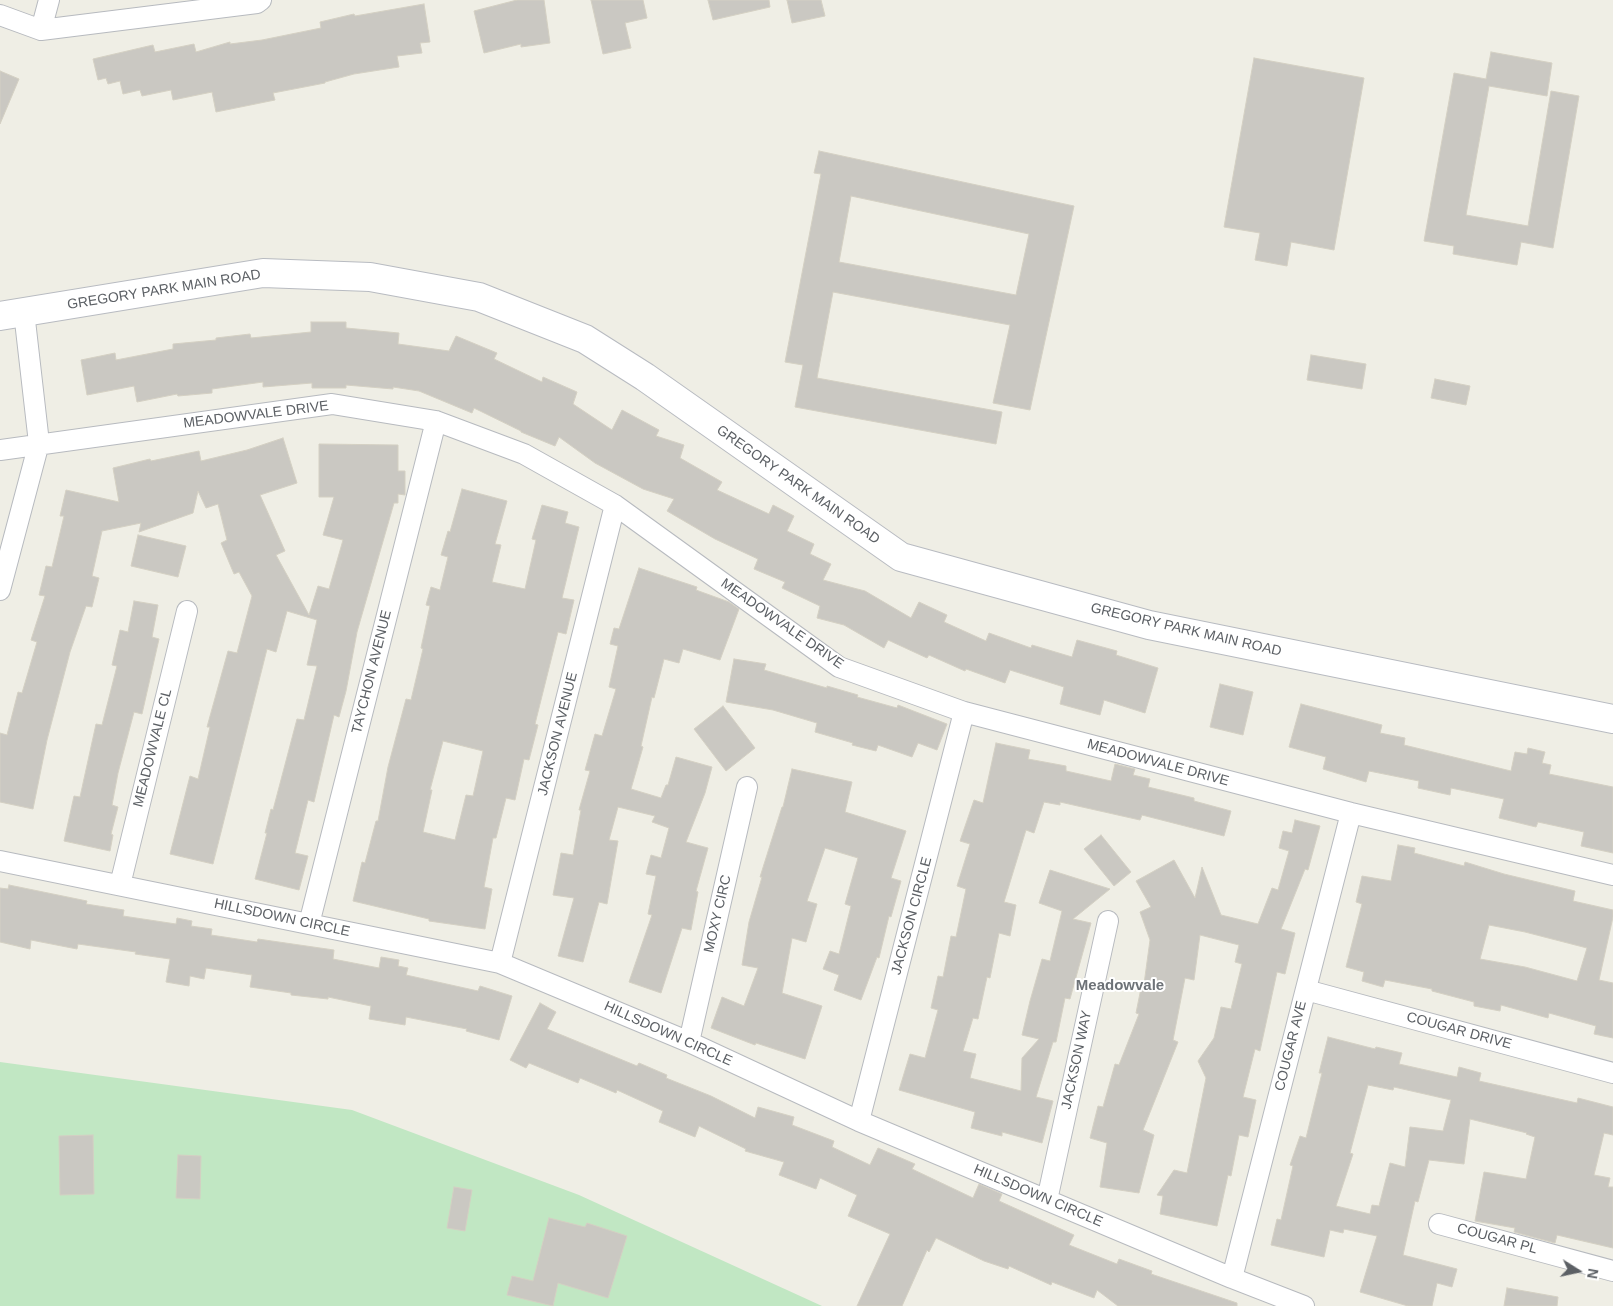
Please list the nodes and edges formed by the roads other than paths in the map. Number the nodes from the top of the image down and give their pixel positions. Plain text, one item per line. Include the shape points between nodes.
1 (49, 0) edge
2 (264, 1) edge
3 (0, 14) edge
4 (41, 30) junction
5 (12, 314) edge
6 (436, 421) junction
7 (39, 443) junction
8 (0, 450) edge
9 (616, 505) junction
10 (0, 590) edge
11 (187, 611) dead end
12 (964, 712) junction
13 (1613, 719) edge
14 (747, 787) dead end
15 (1351, 813) junction
16 (0, 860) edge
17 (1613, 875) edge
18 (120, 885) junction
19 (1108, 921) dead end
20 (309, 924) junction
21 (500, 963) junction
22 (1306, 990) junction
23 (689, 1042) junction
24 (1613, 1073) edge
25 (859, 1121) junction
26 (1047, 1200) junction
27 (1439, 1224) dead end
28 (1613, 1271) edge
29 (1232, 1278) junction
30 (1304, 1306) edge

1 - 4 street
2 - 4 street
3 - 4 street
5 - 7 street
5 - 13 street, GREGORY PARK MAIN ROAD via 263,273 370,277 479,297 585,339 646,377 901,558 1149,625
6 - 7 street, MEADOWVALE DRIVE via 332,404
6 - 9 street, MEADOWVALE DRIVE via 524,454
6 - 20 street, TAYCHON AVENUE
7 - 8 street, MEADOWVALE DRIVE
7 - 10 street
9 - 12 street, MEADOWVALE DRIVE via 839,666
9 - 21 street, JACKSON AVENUE
11 - 18 street, MEADOWVALE CL
12 - 15 street, MEADOWVALE DRIVE
12 - 25 street, JACKSON CIRCLE
14 - 23 street, MOXY CIRC
15 - 17 street, MEADOWVALE DRIVE
15 - 22 street, COUGAR AVE
16 - 18 street, HILLSDOWN CIRCLE
18 - 20 street, HILLSDOWN CIRCLE
19 - 26 street, JACKSON WAY
20 - 21 street, HILLSDOWN CIRCLE
21 - 23 street, HILLSDOWN CIRCLE
22 - 24 street, COUGAR DRIVE
22 - 29 street, COUGAR AVE
23 - 25 street, HILLSDOWN CIRCLE
25 - 26 street, HILLSDOWN CIRCLE
26 - 29 street, HILLSDOWN CIRCLE
27 - 28 street, COUGAR PL
29 - 30 street, HILLSDOWN CIRCLE

